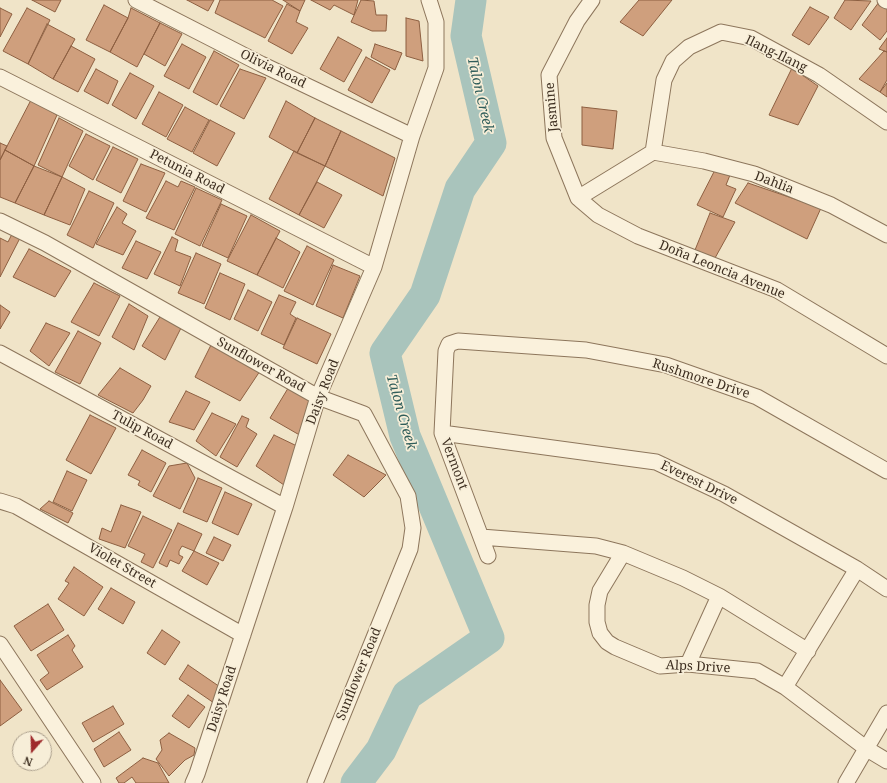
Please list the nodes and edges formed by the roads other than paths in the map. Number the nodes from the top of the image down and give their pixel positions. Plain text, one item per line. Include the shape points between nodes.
1 (136, 0) edge
2 (429, 0) edge
3 (592, 0) edge
4 (0, 77) edge
5 (887, 122) edge
6 (412, 136) junction
7 (654, 152) junction
8 (578, 198) junction
9 (0, 221) edge
10 (887, 235) edge
11 (374, 267) junction
12 (449, 344) joint
13 (0, 353) edge
14 (887, 356) edge
15 (318, 397) junction
16 (442, 433) junction
17 (887, 471) edge
18 (0, 501) edge
19 (285, 507) junction
20 (481, 537) junction
21 (623, 553) junction
22 (488, 556) dead end
23 (857, 570) junction
24 (887, 589) edge
25 (719, 596) junction
26 (243, 635) junction
27 (0, 644) edge
28 (808, 651) junction
29 (688, 664) junction
30 (785, 687) junction
31 (887, 713) edge
32 (867, 749) junction
33 (887, 761) edge
34 (93, 783) edge
35 (193, 783) edge
36 (315, 783) edge
37 (846, 783) edge

1 - 6 street, Olivia Road via 261,64
2 - 6 street, Daisy Road via 436,22 436,68
3 - 8 street, Jasmine via 576,21 549,75 554,138
4 - 11 street, Petunia Road
5 - 7 street, Ilang-Ilang via 819,75 751,38 721,32 689,47 673,61 664,80
6 - 11 street, Daisy Road
7 - 8 street
7 - 10 street, Dahlia via 754,174 831,205
8 - 14 street, Doña Leoncia Avenue via 598,215 638,236 777,290
9 - 15 street, Sunflower Road via 44,243
11 - 15 street, Daisy Road
12 - 16 street, Vermont via 446,351
12 - 17 street, Rushmore Drive via 458,341 586,350 666,365 757,397
13 - 19 street, Tulip Road
15 - 19 street, Daisy Road
15 - 36 street, Sunflower Road via 364,414 408,496 413,528 410,549
16 - 20 street, Vermont
16 - 23 street, Everest Drive via 656,462 724,494
18 - 26 street, Violet Street via 16,506
19 - 26 street, Daisy Road
20 - 21 street via 596,546
20 - 22 street, Vermont
21 - 25 street via 684,578
21 - 29 street, Alps Drive via 600,591 597,605 600,633 615,647 660,666
23 - 24 street, Everest Drive
23 - 28 street
25 - 28 street
25 - 29 street
26 - 35 street, Daisy Road
27 - 34 street
28 - 30 street
29 - 30 street, Alps Drive via 756,671
30 - 32 street, Alps Drive
31 - 32 street
32 - 33 street, Alps Drive
32 - 37 street

